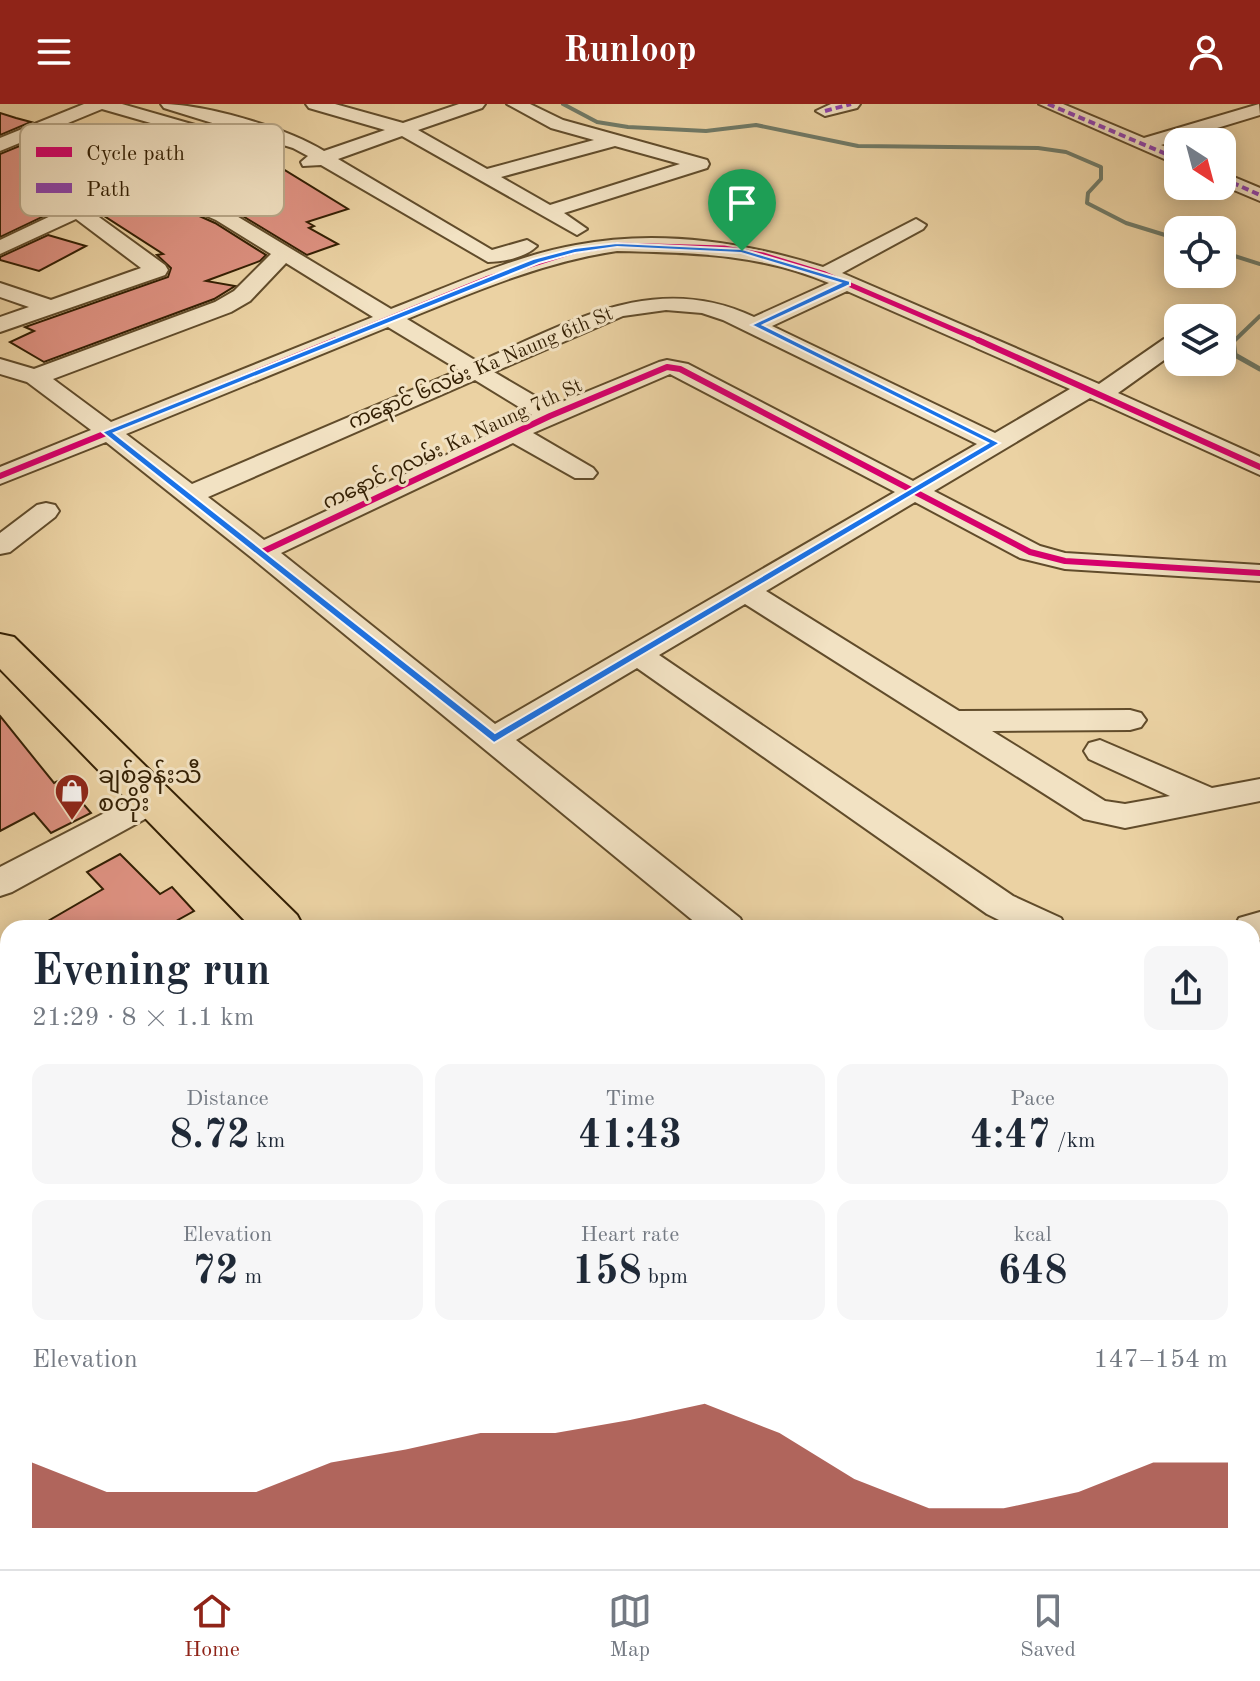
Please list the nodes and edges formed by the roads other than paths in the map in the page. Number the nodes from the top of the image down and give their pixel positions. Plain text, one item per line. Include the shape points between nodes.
1 (170, 104) edge
2 (315, 104) edge
3 (476, 104) edge
4 (516, 104) edge
5 (851, 104) edge
6 (1048, 104) edge
7 (109, 105) edge
8 (1260, 109) edge
9 (825, 111) dead end
10 (57, 124) edge
11 (171, 124) edge
12 (235, 124) edge
13 (403, 129) junction
14 (20, 138) edge
15 (284, 139) edge
16 (612, 141) junction
17 (1144, 144) junction
18 (0, 145) edge
19 (1164, 153) edge
20 (284, 156) edge
21 (324, 157) junction
22 (303, 165) junction
23 (485, 176) junction
24 (1236, 184) edge
25 (1260, 195) edge
26 (548, 212) junction
27 (67, 216) edge
28 (85, 216) edge
29 (223, 216) edge
30 (916, 225) dead end
31 (0, 248) edge
32 (283, 254) junction
33 (825, 274) junction
34 (486, 279) junction
35 (847, 283) junction
36 (0, 290) edge
37 (50, 307) junction
38 (388, 319) junction
39 (0, 325) edge
40 (756, 325) junction
41 (1164, 349) edge
42 (0, 366) edge
43 (476, 371) junction
44 (35, 377) junction
45 (1094, 391) junction
46 (550, 416) junction
47 (107, 432) junction
48 (514, 433) junction
49 (996, 443) junction
50 (1260, 467) edge
51 (584, 473) dead end
52 (0, 476) edge
53 (916, 490) junction
54 (189, 495) junction
55 (46, 511) dead end
56 (0, 546) edge
57 (262, 552) junction
58 (1260, 573) edge
59 (745, 591) junction
60 (0, 646) edge
61 (638, 654) junction
62 (1130, 720) dead end
63 (951, 721) junction
64 (494, 739) junction
65 (1100, 751) dead end
66 (1260, 790) edge
67 (1208, 799) junction
68 (153, 800) junction
69 (0, 883) edge
70 (273, 920) edge
71 (717, 920) edge
72 (1031, 920) edge

1 - 12 street
2 - 13 street
3 - 13 street
4 - 16 street
5 - 9 street
6 - 17 street
7 - 10 street
7 - 11 street
8 - 17 street
13 - 21 street
13 - 23 street
14 - 18 street
15 - 21 street
16 - 23 street
16 - 26 street via 700,164
17 - 19 street
20 - 22 street
21 - 22 street
21 - 26 street via 492,257 577,229
22 - 34 street
23 - 26 street
24 - 25 street
27 - 31 street
28 - 37 street via 157,270
29 - 32 street
30 - 33 street
32 - 38 street
32 - 44 street via 242,296 223,307
33 - 34 street via 724,248 617,245 575,251
33 - 35 street
34 - 38 street
35 - 40 street
35 - 45 street
36 - 37 street
37 - 39 street
38 - 43 street
38 - 47 street
40 - 43 street, ကနောင် ၆လမ်း Ka Naung 6th St via 704,307 644,305 618,310
40 - 49 street, ကနောင် ၆လမ်း Ka Naung 6th St
41 - 45 street
42 - 44 street
43 - 46 street
43 - 54 street, ကနောင် ၆လမ်း Ka Naung 6th St
44 - 47 street
45 - 49 street
45 - 50 street
46 - 48 street, ကနောင် ၇လမ်း Ka Naung 7th St
46 - 53 street, ကနောင် ၇လမ်း Ka Naung 7th St via 655,371 680,369
47 - 52 street
47 - 54 street
48 - 51 street
48 - 57 street, ကနောင် ၇လမ်း Ka Naung 7th St
49 - 53 street
53 - 58 street, ကနောင် ၇လမ်း Ka Naung 7th St via 1030,552 1065,561
53 - 59 street
54 - 57 street
55 - 56 street
57 - 64 street
59 - 61 street
59 - 63 street
60 - 68 main road
61 - 64 street
61 - 72 street via 1000,905
62 - 63 street
63 - 67 street via 1096,811 1125,816
64 - 71 street
65 - 67 street
66 - 67 street
68 - 69 street
68 - 70 main road

